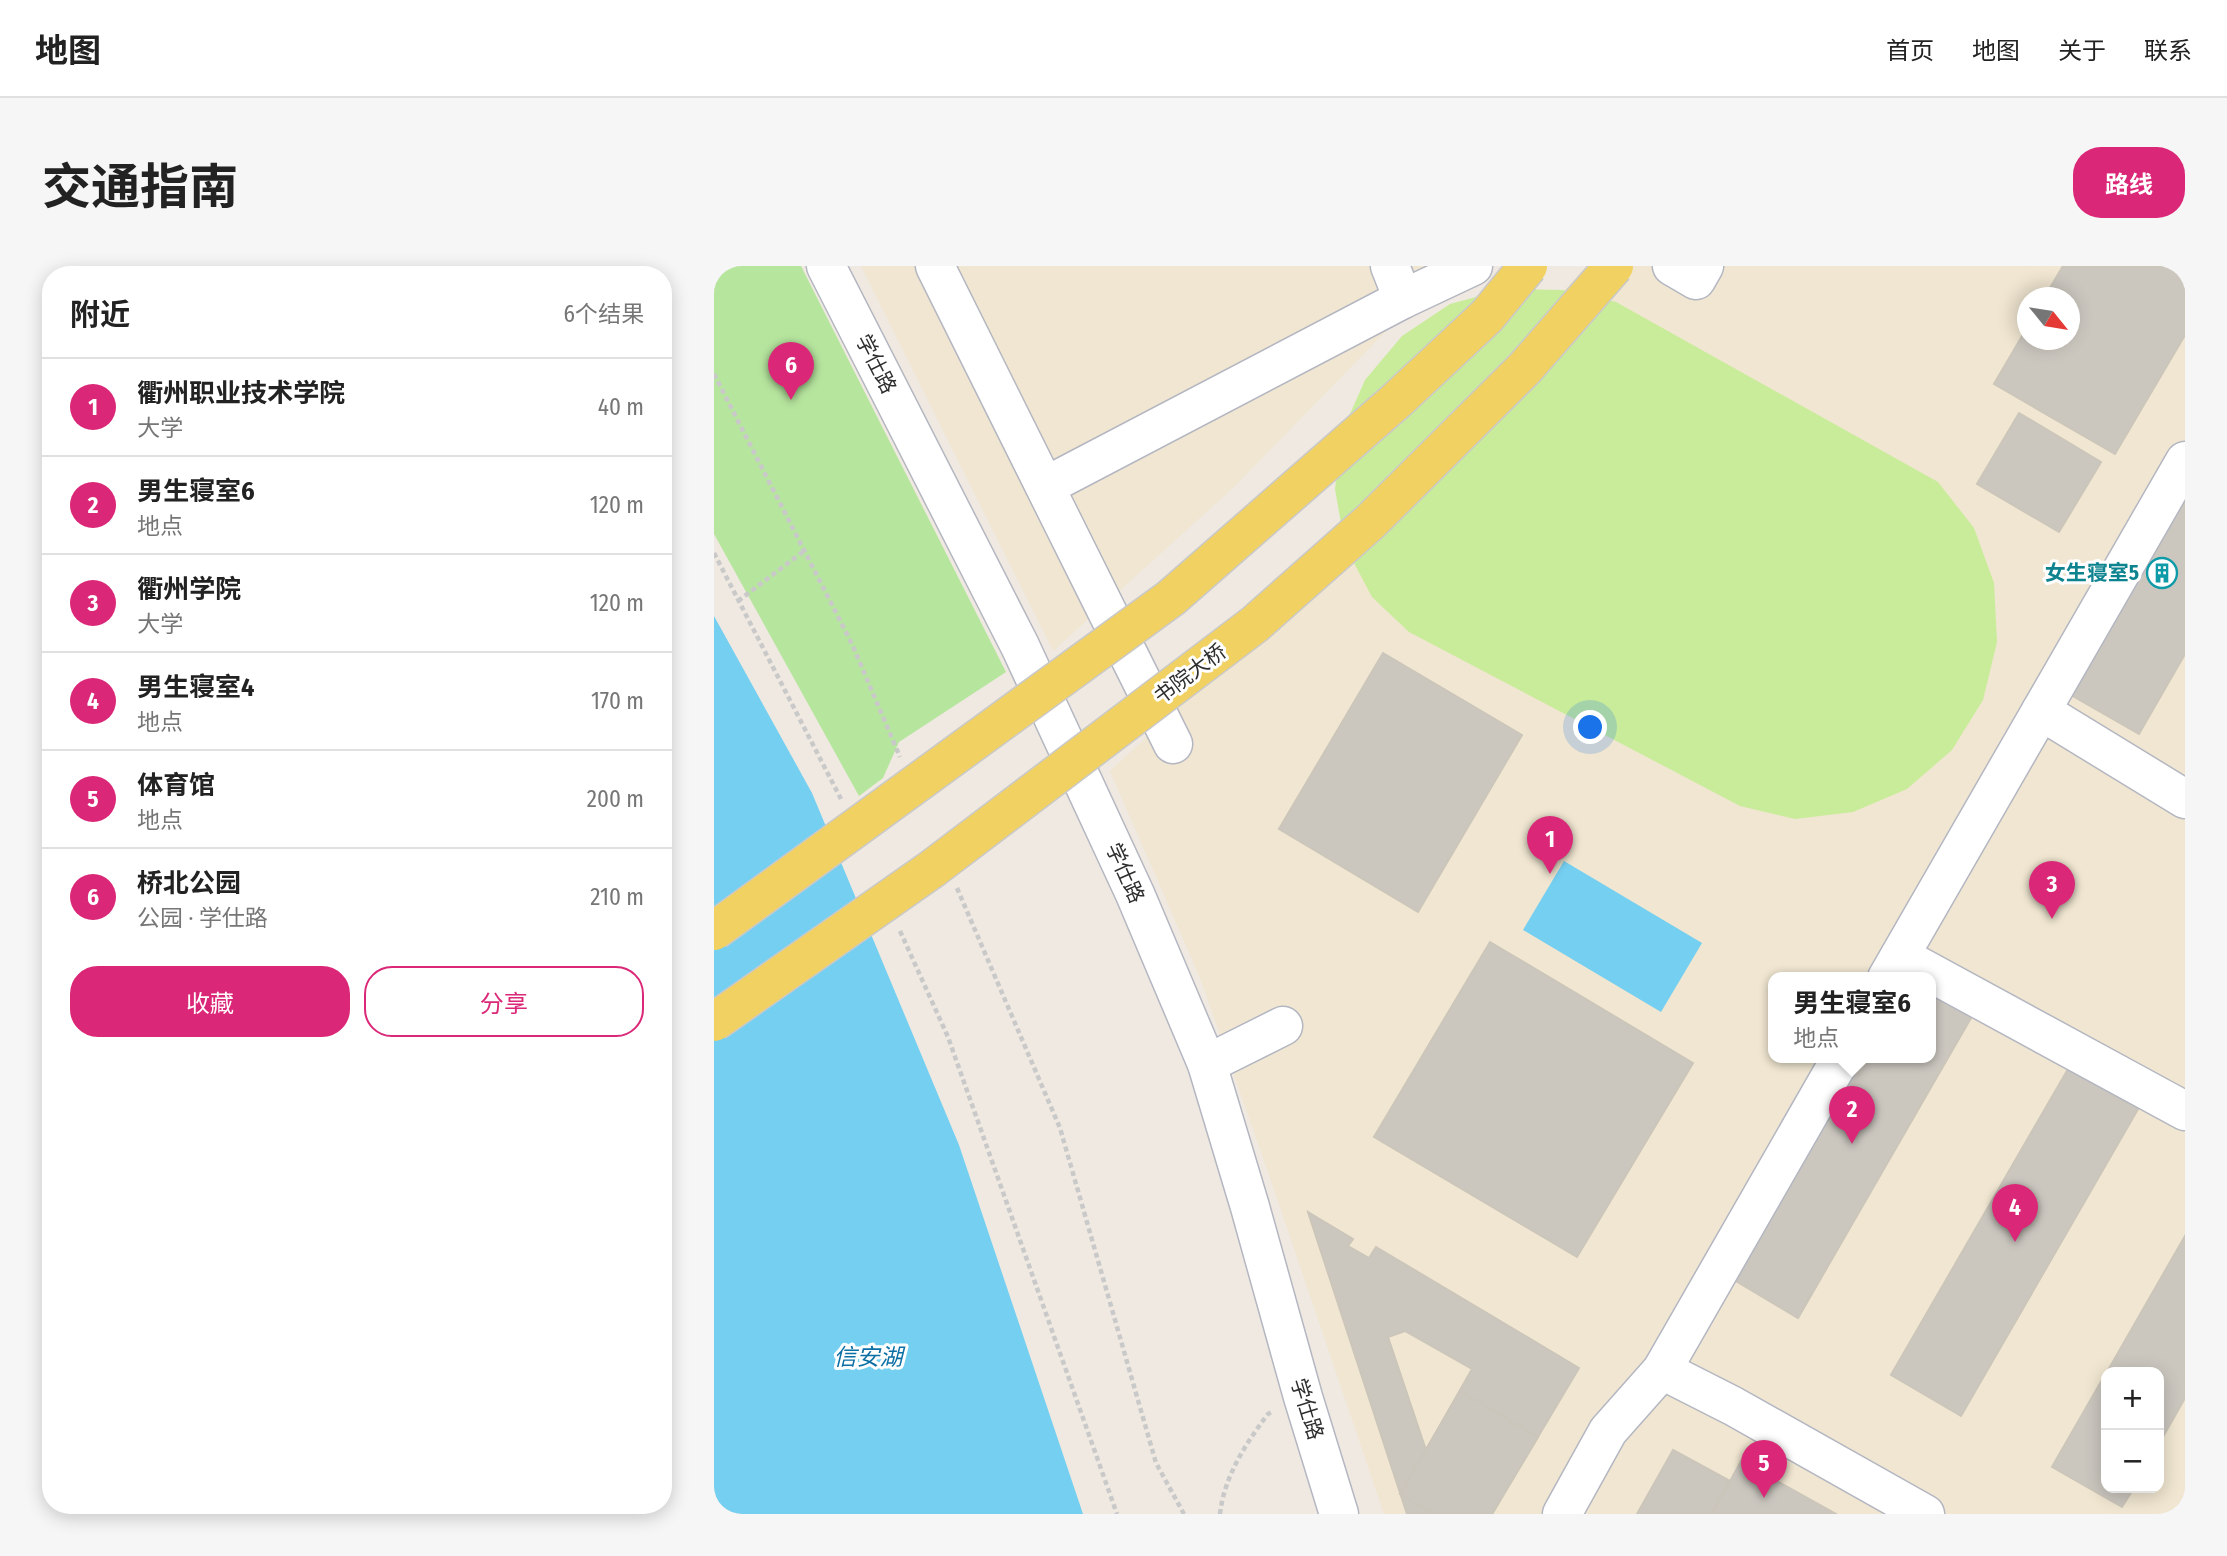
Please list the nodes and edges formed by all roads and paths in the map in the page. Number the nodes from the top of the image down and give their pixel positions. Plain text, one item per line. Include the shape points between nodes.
1 (825, 266) edge
2 (935, 266) edge
3 (1473, 266) edge
4 (1528, 266) edge
5 (1614, 266) edge
6 (1672, 266) edge
7 (1704, 266) edge
8 (1397, 283) edge
9 (714, 374) edge
10 (2185, 461) edge
11 (1046, 486) junction
12 (804, 551) junction
13 (714, 554) edge
14 (738, 601) junction
15 (2041, 711) junction
16 (1173, 744) dead end
17 (901, 759) dead end
18 (2185, 799) edge
19 (845, 809) dead end
20 (956, 886) dead end
21 (897, 923) dead end
22 (714, 931) edge
23 (1894, 967) edge
24 (1936, 988) edge
25 (714, 1022) edge
26 (1283, 1026) dead end
27 (1838, 1063) edge
28 (1207, 1064) junction
29 (2185, 1111) edge
30 (1661, 1370) junction
31 (1303, 1397) junction
32 (1117, 1514) edge
33 (1184, 1514) edge
34 (1220, 1514) edge
35 (1339, 1514) edge
36 (1562, 1514) edge
37 (1925, 1514) edge

1 - 28 street, 学仕路 via 1020,646 1135,894
2 - 11 street
3 - 8 street
4 - 22 main road, bridge via 1488,316 1171,598
5 - 25 main road, 书院大桥, bridge via 1525,368 1370,522 1255,624 932,869
6 - 7 street via 1696,280
8 - 11 street
9 - 12 path
10 - 15 street
11 - 16 street
12 - 14 path
12 - 17 path via 852,644
13 - 14 path
14 - 19 path
15 - 18 street
15 - 23 street
20 - 33 path via 1060,1128 1156,1463
21 - 32 path via 948,1037
24 - 29 street
26 - 28 street
27 - 30 street
28 - 31 street, 学仕路
30 - 36 street via 1608,1431
30 - 37 street
31 - 34 path via 1268,1414 1242,1449
31 - 35 street, 学仕路

